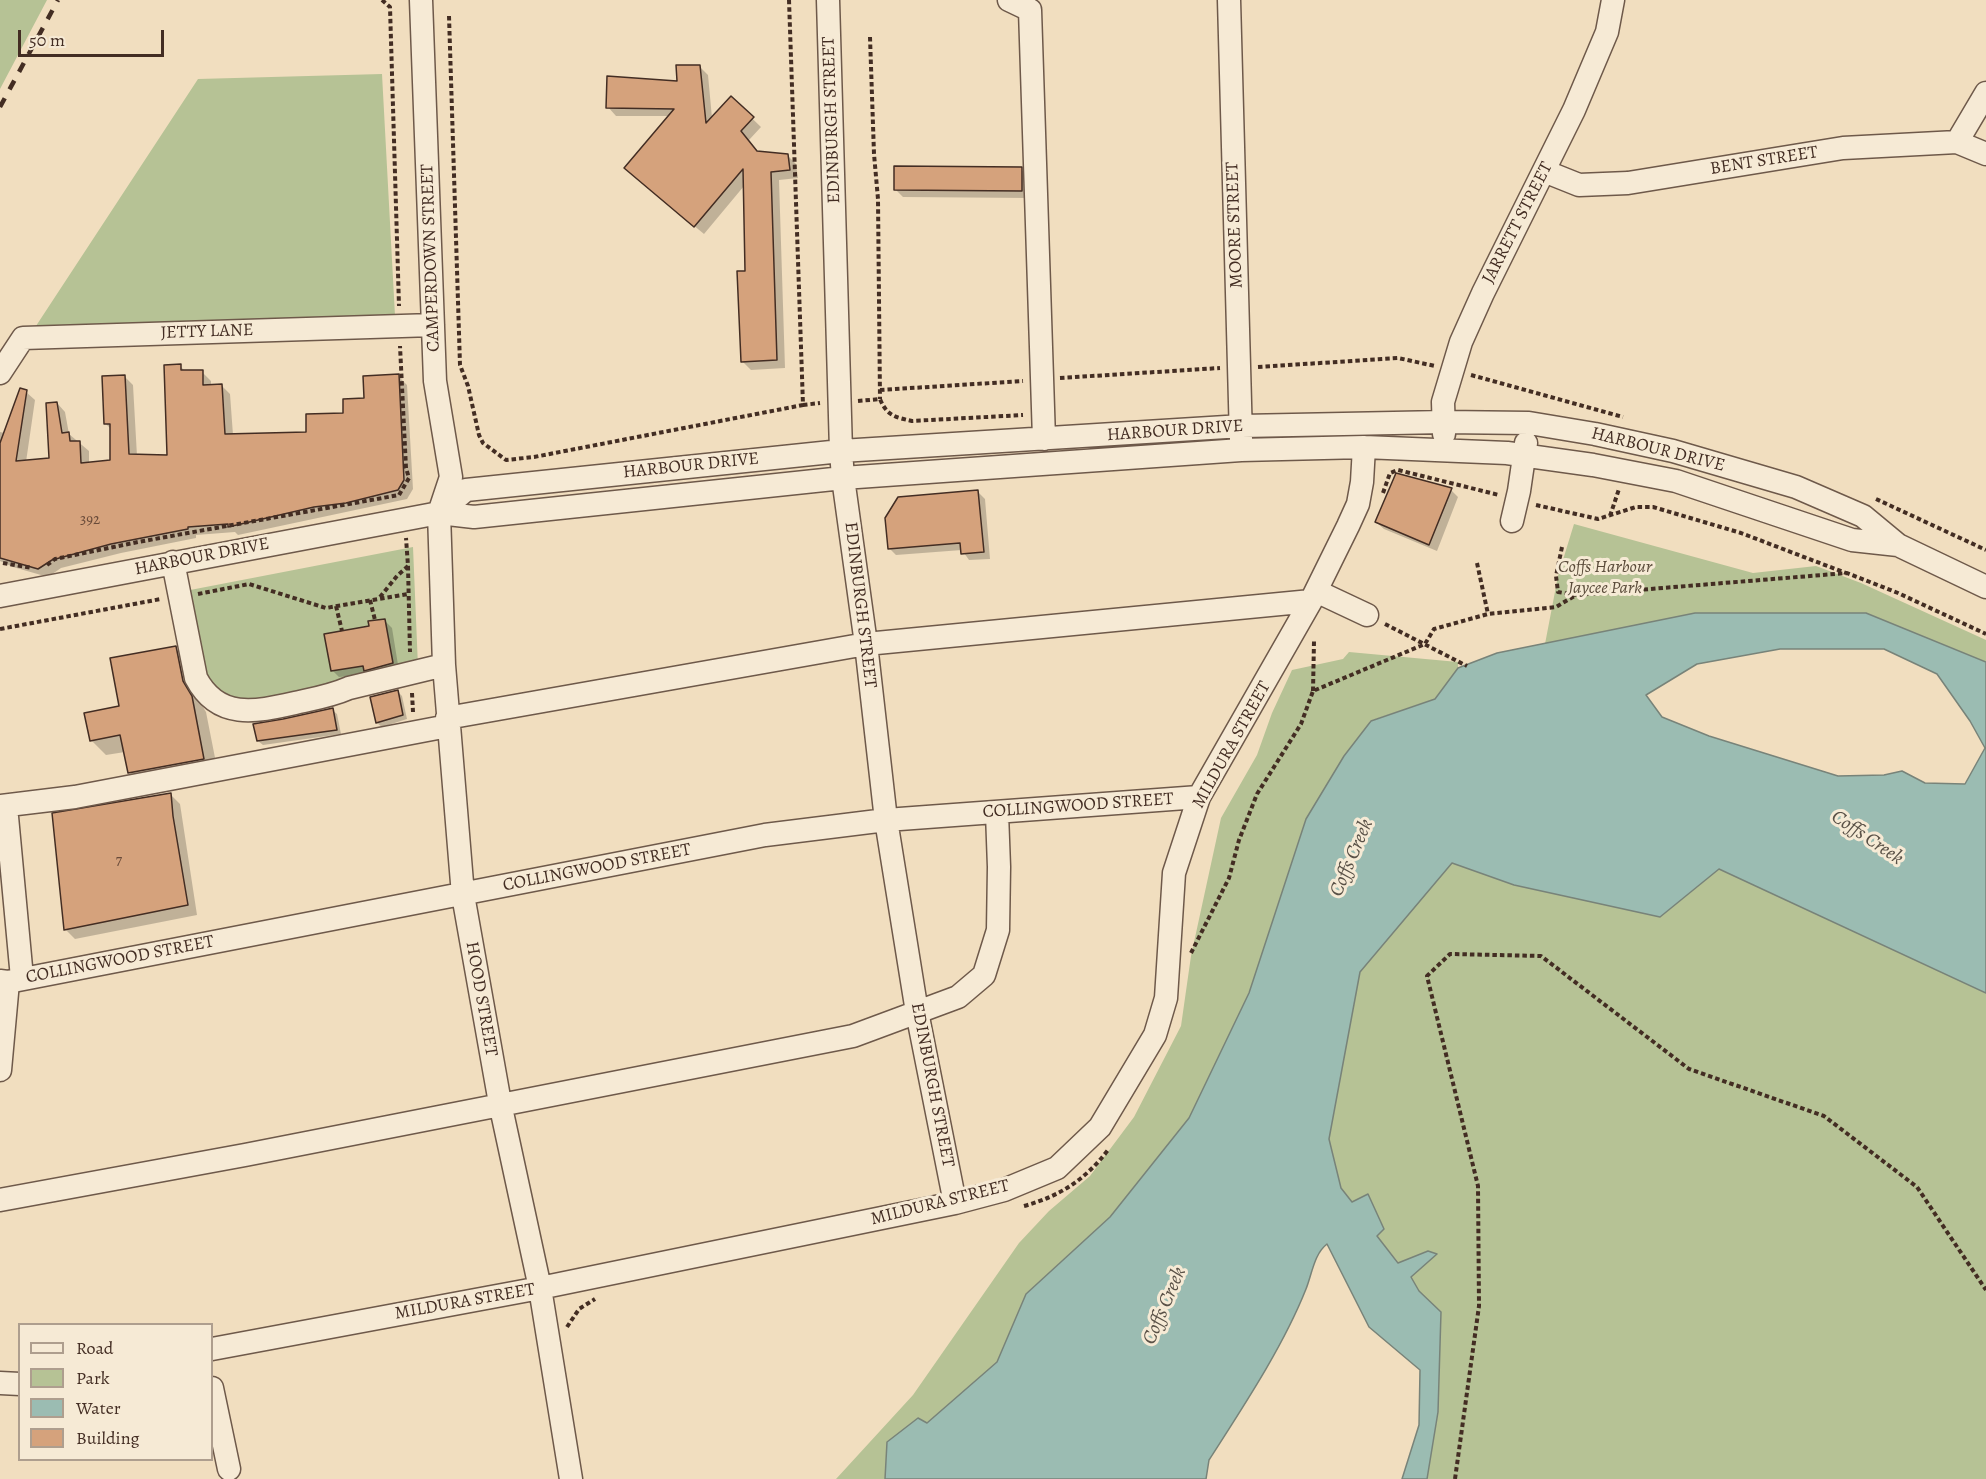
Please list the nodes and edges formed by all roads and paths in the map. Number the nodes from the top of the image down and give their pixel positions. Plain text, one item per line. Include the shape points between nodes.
1 (382, 0) edge
2 (421, 0) edge
3 (789, 0) edge
4 (828, 0) edge
5 (1009, 0) edge
6 (1229, 0) edge
7 (1613, 0) edge
8 (449, 16) dead end
9 (870, 37) dead end
10 (1986, 93) edge
11 (1958, 142) junction
12 (1986, 154) edge
13 (1544, 171) junction
14 (433, 325) junction
15 (400, 326) junction
16 (0, 373) edge
17 (880, 399) junction
18 (840, 402) junction
19 (803, 405) junction
20 (1043, 414) junction
21 (1444, 422) junction
22 (1529, 423) junction
23 (1242, 426) junction
24 (1044, 439) junction
25 (1364, 447) junction
26 (1240, 450) junction
27 (841, 451) junction
28 (1444, 451) junction
29 (1524, 455) junction
30 (1622, 470) junction
31 (843, 478) junction
32 (1381, 498) dead end
33 (1514, 510) junction
34 (440, 513) junction
35 (1610, 517) junction
36 (406, 538) dead end
37 (1898, 545) junction
38 (1562, 547) dead end
39 (173, 562) junction
40 (3, 563) dead end
41 (1477, 563) dead end
42 (408, 566) junction
43 (1847, 573) junction
44 (1986, 587) edge
45 (149, 592) dead end
46 (1576, 595) junction
47 (0, 596) edge
48 (1314, 596) junction
49 (179, 598) junction
50 (380, 598) junction
51 (152, 599) junction
52 (370, 600) junction
53 (336, 606) junction
54 (1488, 614) junction
55 (1367, 615) joint
56 (375, 620) dead end
57 (0, 629) edge
58 (342, 631) dead end
59 (1317, 634) dead end
60 (1986, 634) edge
61 (866, 644) junction
62 (1425, 644) junction
63 (444, 665) junction
64 (1467, 666) dead end
65 (1312, 691) junction
66 (448, 722) junction
67 (1199, 797) junction
68 (3, 806) edge
69 (997, 813) junction
70 (886, 820) junction
71 (463, 895) junction
72 (1188, 959) dead end
73 (10, 980) edge
74 (917, 1012) junction
75 (0, 1070) edge
76 (500, 1103) junction
77 (1112, 1145) dead end
78 (0, 1200) edge
79 (955, 1203) junction
80 (1017, 1208) dead end
81 (540, 1288) junction
82 (1986, 1290) edge
83 (600, 1296) dead end
84 (565, 1337) dead end
85 (213, 1349) edge
86 (0, 1383) edge
87 (18, 1384) edge
88 (213, 1393) edge
89 (229, 1469) dead end
90 (571, 1479) edge
91 (1455, 1479) edge

1 - 15 path via 390,7
2 - 14 street, CAMPERDOWN STREET
3 - 19 path
4 - 18 street, EDINBURGH STREET
5 - 20 street via 1030,10
6 - 23 street, MOORE STREET
7 - 13 street, JARRETT STREET via 1607,32
8 - 19 path via 460,365 483,443 506,460 534,457
9 - 17 path via 878,199
10 - 11 street
11 - 12 street, BENT STREET
11 - 13 street, BENT STREET via 1843,148 1628,183 1579,185
13 - 21 street, JARRETT STREET via 1461,342 1443,402
14 - 15 street, JETTY LANE
14 - 34 street, CAMPERDOWN STREET via 435,381 451,477
15 - 16 street, JETTY LANE via 23,338
15 - 40 path via 409,478 399,495 55,559 39,570
17 - 18 path
17 - 20 path via 884,410 912,421
18 - 19 path
18 - 27 street, EDINBURGH STREET
20 - 24 street
21 - 22 street, HARBOUR DRIVE
21 - 23 street, HARBOUR DRIVE
21 - 28 street, JARRETT STREET
22 - 29 street
22 - 37 street, HARBOUR DRIVE via 1673,451 1796,487 1863,516
23 - 24 street, HARBOUR DRIVE
23 - 26 street, MOORE STREET
24 - 27 street, HARBOUR DRIVE
25 - 26 street, HARBOUR DRIVE
25 - 28 street, HARBOUR DRIVE
25 - 48 street, MILDURA STREET via 1358,504
26 - 31 street, HARBOUR DRIVE
27 - 31 street, EDINBURGH STREET
27 - 34 street, HARBOUR DRIVE via 466,490
28 - 29 street, HARBOUR DRIVE
29 - 30 street, HARBOUR DRIVE
29 - 33 street
30 - 35 path
30 - 37 street, HARBOUR DRIVE via 1676,481 1852,540
31 - 34 street, HARBOUR DRIVE via 474,517
31 - 61 street, EDINBURGH STREET
32 - 33 path via 1390,473 1398,470
33 - 35 path
34 - 39 street, HARBOUR DRIVE
34 - 63 street, HOOD STREET
35 - 43 path via 1636,507 1653,507 1741,533
36 - 42 path
37 - 44 street, HARBOUR DRIVE
38 - 46 path via 1556,576 1558,592
39 - 47 street, HARBOUR DRIVE
39 - 49 street
41 - 54 path
42 - 50 path
42 - 50 path via 408,594
43 - 46 path
43 - 60 path
45 - 51 path
46 - 54 path via 1556,607
48 - 55 street
48 - 61 street
48 - 67 street, MILDURA STREET
49 - 51 path
49 - 53 path via 249,584 326,608
49 - 63 street via 196,678 206,694 229,708 267,710
50 - 52 path
51 - 57 path
52 - 53 path
52 - 56 path
53 - 58 path
54 - 62 path via 1434,629
55 - 62 path
59 - 65 path via 1313,643
61 - 66 street
61 - 70 street, EDINBURGH STREET
62 - 64 path
62 - 65 path
63 - 66 street, HOOD STREET
65 - 72 path via 1301,724 1257,794 1229,878
66 - 68 street via 75,797
66 - 71 street, HOOD STREET
67 - 69 street, COLLINGWOOD STREET
67 - 79 street, MILDURA STREET via 1174,873 1166,998 1155,1035 1100,1127 1057,1168 1004,1190
68 - 73 street
69 - 70 street, COLLINGWOOD STREET
69 - 74 street via 998,930 984,975 958,997
70 - 71 street, COLLINGWOOD STREET via 765,835
70 - 74 street, EDINBURGH STREET
71 - 73 street, COLLINGWOOD STREET
71 - 76 street, HOOD STREET
73 - 75 street
74 - 76 street via 853,1036
74 - 79 street, EDINBURGH STREET
76 - 78 street
76 - 81 street, HOOD STREET
77 - 80 path via 1094,1168 1064,1191
79 - 81 street, MILDURA STREET
81 - 85 street, MILDURA STREET
81 - 90 street, HOOD STREET
82 - 91 path via 1917,1187 1824,1116 1689,1069 1540,956 1450,954 1427,976 1478,1186 1479,1306
83 - 84 path via 579,1309
86 - 87 street
88 - 89 street

